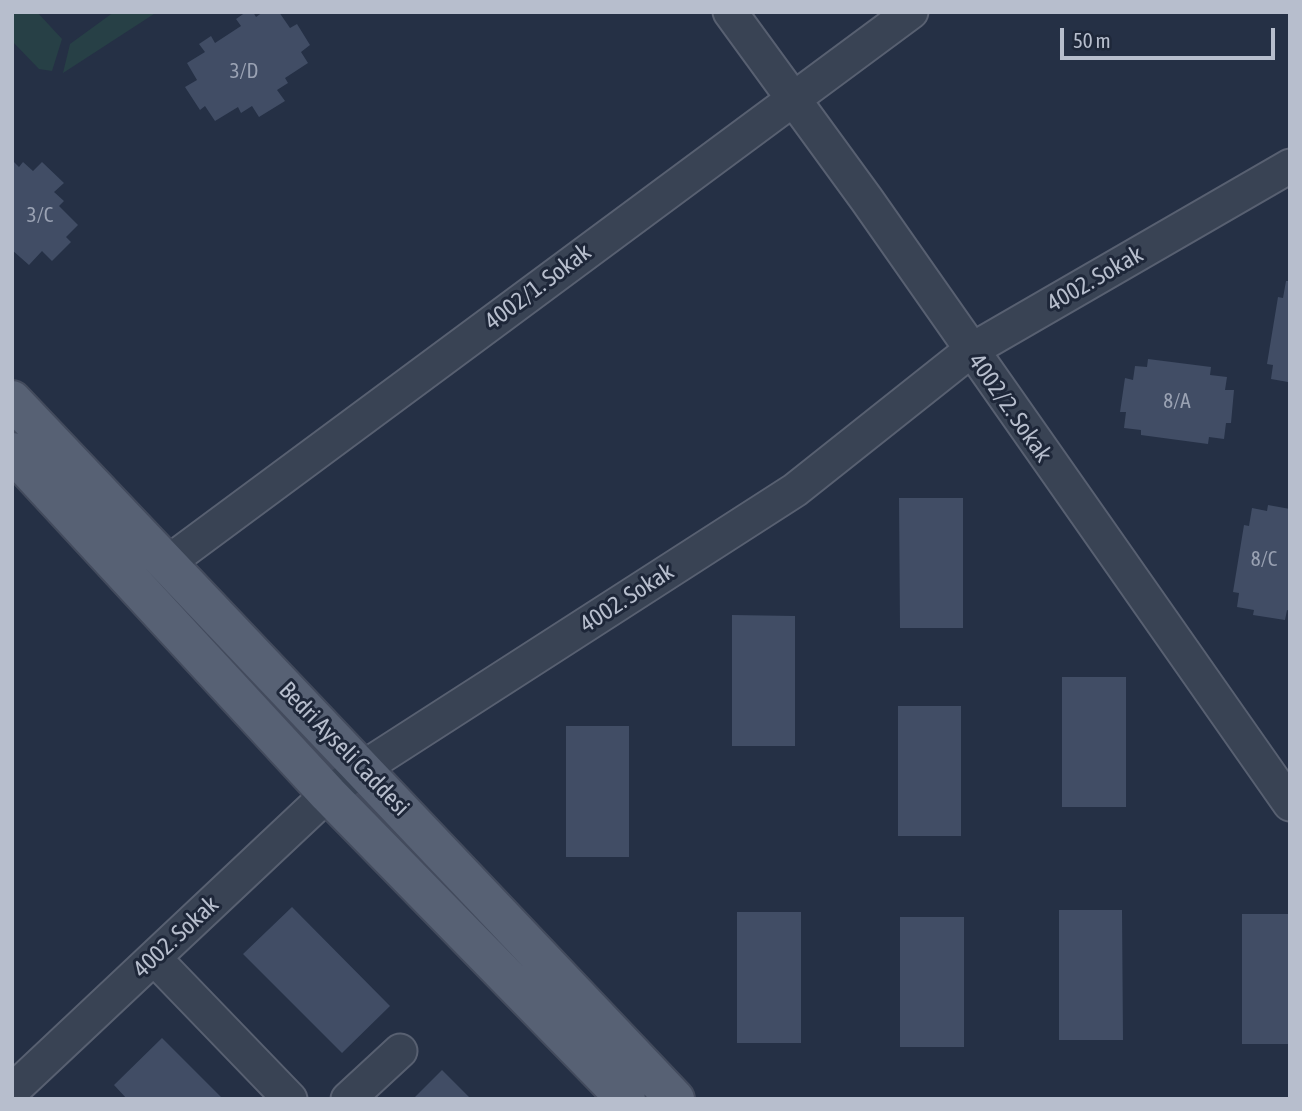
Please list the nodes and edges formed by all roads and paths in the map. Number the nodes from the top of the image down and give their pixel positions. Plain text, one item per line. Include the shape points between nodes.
1 (730, 12) edge
2 (911, 12) edge
3 (792, 98) junction
4 (1290, 166) edge
5 (970, 351) junction
6 (12, 400) edge
7 (12, 452) edge
8 (166, 564) junction
9 (363, 768) junction
10 (328, 794) junction
11 (1290, 804) edge
12 (154, 958) junction
13 (400, 1051) dead end
14 (23, 1091) edge
15 (290, 1099) edge
16 (348, 1099) edge
17 (626, 1099) edge
18 (675, 1099) edge

1 - 3 street, 4002/2. Sokak
2 - 3 street, 4002/1. Sokak
3 - 5 street, 4002/2. Sokak
3 - 8 street, 4002/1. Sokak
4 - 5 street, 4002. Sokak
5 - 9 street, 4002. Sokak via 795,490
5 - 11 street, 4002/2. Sokak
6 - 8 main road, Bedri Ayseli Caddesi
7 - 10 main road, Bedri Ayseli Caddesi
8 - 9 main road, Bedri Ayseli Caddesi
9 - 10 street, 4002. Sokak
9 - 18 main road, Bedri Ayseli Caddesi
10 - 12 street, 4002. Sokak
10 - 17 main road, Bedri Ayseli Caddesi
12 - 14 street, 4002. Sokak
12 - 15 street
13 - 16 street

